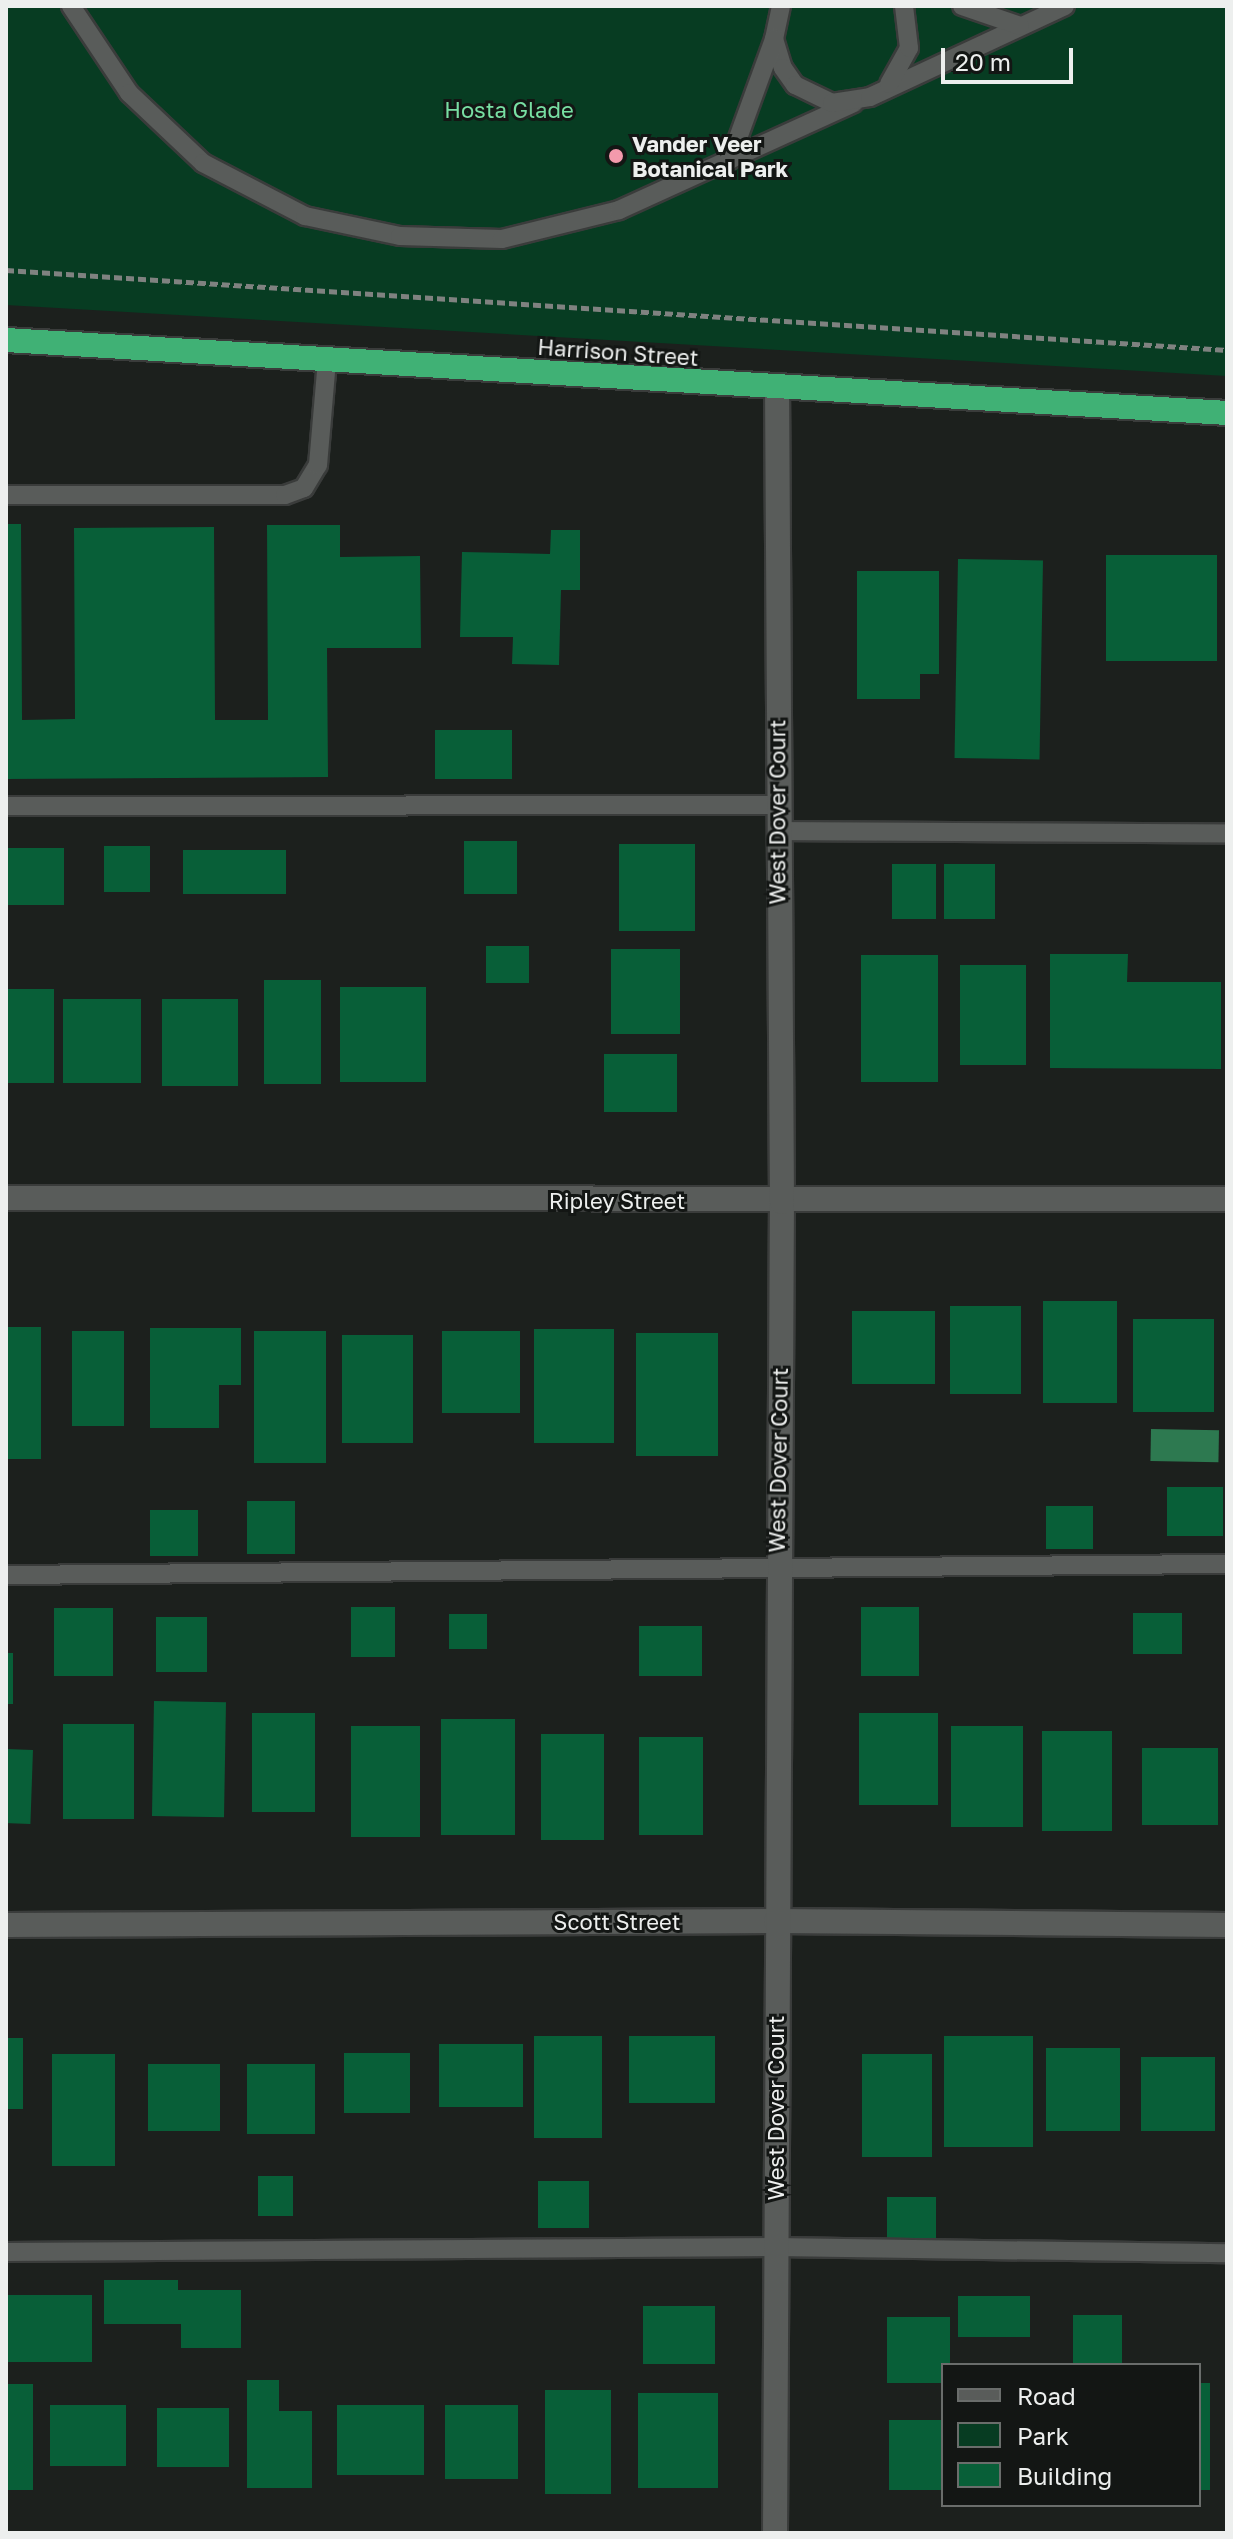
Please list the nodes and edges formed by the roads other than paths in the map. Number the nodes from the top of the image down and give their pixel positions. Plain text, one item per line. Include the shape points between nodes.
1 (71, 6) edge
2 (904, 6) edge
3 (962, 6) edge
4 (1065, 6) edge
5 (777, 10) edge
6 (1020, 26) junction
7 (774, 39) junction
8 (887, 86) junction
9 (854, 103) junction
10 (730, 160) junction
11 (6, 340) edge
12 (327, 360) junction
13 (777, 387) junction
14 (1227, 413) edge
15 (6, 495) edge
16 (776, 805) junction
17 (6, 806) edge
18 (777, 831) junction
19 (1227, 833) edge
20 (6, 1198) edge
21 (1227, 1199) edge
22 (782, 1202) junction
23 (1227, 1564) edge
24 (776, 1565) junction
25 (6, 1575) edge
26 (776, 1921) junction
27 (6, 1925) edge
28 (1227, 1925) edge
29 (775, 2247) junction
30 (6, 2252) edge
31 (1227, 2253) edge
32 (775, 2533) edge

1 - 10 lane via 129,93 203,163 305,216 400,236 502,239 619,210
2 - 8 lane via 909,48 902,69
3 - 6 lane
4 - 6 lane
5 - 7 lane
6 - 8 lane
7 - 9 lane via 795,85 813,97
7 - 10 lane
8 - 9 lane
9 - 10 lane
11 - 12 highway, Harrison Street
12 - 13 highway, Harrison Street
12 - 15 lane via 318,465 304,488 285,495
13 - 14 highway, Harrison Street
13 - 16 street, West Dover Court
16 - 17 lane
16 - 18 street, West Dover Court
18 - 19 lane
18 - 22 street, West Dover Court
20 - 22 street, Ripley Street
21 - 22 street, Ripley Street
22 - 24 street, West Dover Court
23 - 24 lane
24 - 25 lane
24 - 26 street, West Dover Court
26 - 27 street, Scott Street
26 - 28 street, Scott Street
26 - 29 street, West Dover Court
29 - 30 lane
29 - 31 lane
29 - 32 street, West Dover Court

